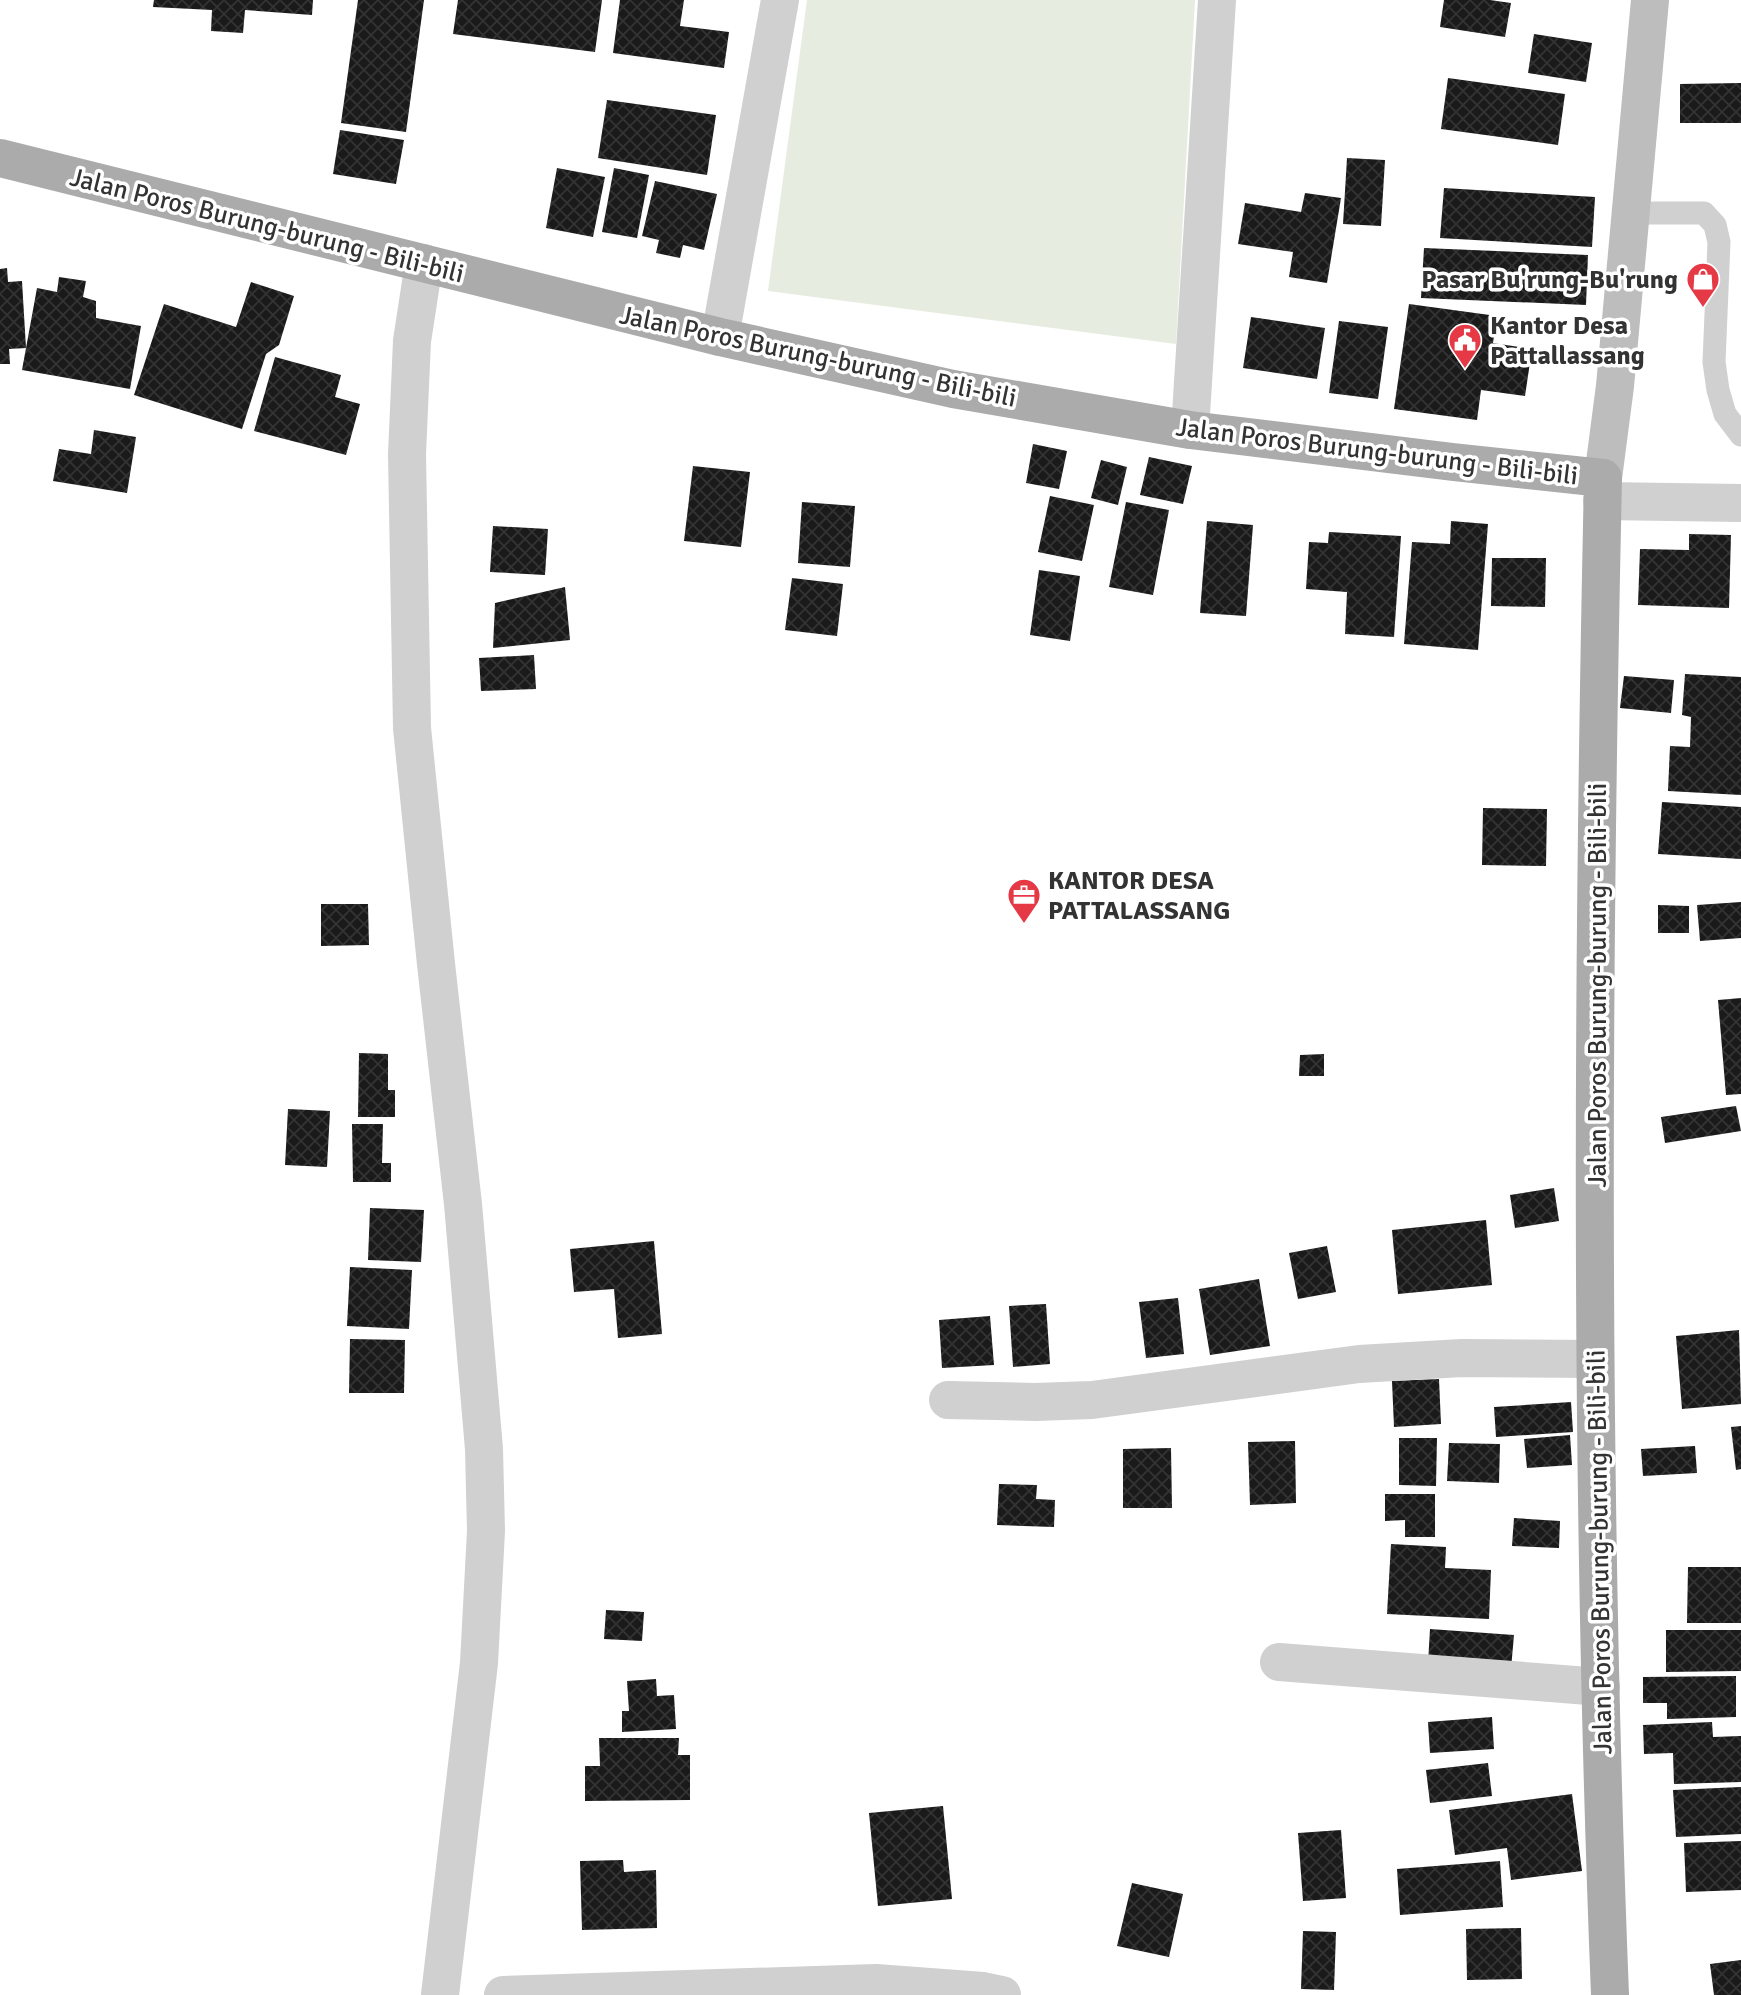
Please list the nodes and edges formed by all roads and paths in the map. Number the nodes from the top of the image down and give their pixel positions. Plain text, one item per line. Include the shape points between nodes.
1 (780, 0) edge
2 (1217, 0) edge
3 (1650, 0) edge
4 (0, 158) edge
5 (1630, 213) junction
6 (424, 263) junction
7 (720, 337) junction
8 (1190, 430) junction
9 (1741, 435) edge
10 (1603, 490) junction
11 (1741, 503) edge
12 (1595, 1359) junction
13 (948, 1400) dead end
14 (1279, 1662) dead end
15 (1601, 1687) junction
16 (440, 1995) edge
17 (503, 1995) edge
18 (1002, 1995) edge
19 (1610, 1995) edge

1 - 7 street
2 - 8 street
3 - 5 main road
4 - 6 main road, Jalan Poros Burung-burung - Bili-bili
5 - 9 lane via 1704,214 1715,225 1719,242 1714,362 1726,414
5 - 10 main road
6 - 7 main road, Jalan Poros Burung-burung - Bili-bili
6 - 16 street via 412,341 407,454 412,728 463,1203 484,1449 486,1531 479,1663
7 - 8 main road, Jalan Poros Burung-burung - Bili-bili via 953,389
8 - 10 main road, Jalan Poros Burung-burung - Bili-bili via 1453,462
10 - 11 street
10 - 12 main road, Jalan Poros Burung-burung - Bili-bili via 1594,1013
12 - 13 street via 1371,1363 1092,1401
12 - 15 main road, Jalan Poros Burung-burung - Bili-bili
14 - 15 street
15 - 19 main road, Jalan Poros Burung-burung - Bili-bili
17 - 18 street via 876,1983

